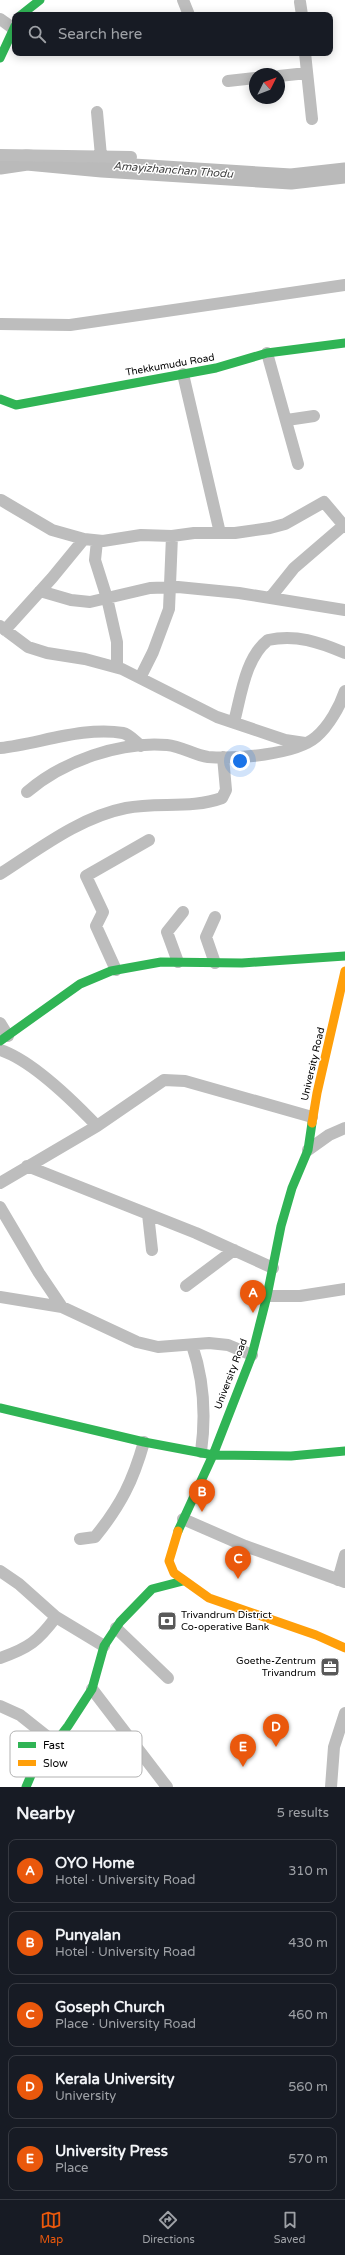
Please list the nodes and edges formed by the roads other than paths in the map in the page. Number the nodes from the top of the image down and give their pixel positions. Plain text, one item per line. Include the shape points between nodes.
1 (40, 0) edge
2 (183, 0) edge
3 (303, 1) edge
4 (25, 12) edge
5 (188, 12) edge
6 (302, 12) edge
7 (0, 19) edge
8 (12, 26) edge
9 (12, 31) edge
10 (305, 56) edge
11 (0, 58) edge
12 (307, 73) junction
13 (285, 75) edge
14 (249, 79) edge
15 (228, 81) dead end
16 (97, 112) dead end
17 (312, 119) dead end
18 (0, 155) edge
19 (101, 156) junction
20 (131, 157) dead end
21 (345, 285) edge
22 (0, 324) edge
23 (345, 343) edge
24 (267, 353) junction
25 (183, 374) junction
26 (0, 399) edge
27 (314, 416) dead end
28 (287, 420) junction
29 (298, 464) dead end
30 (0, 498) edge
31 (344, 526) edge
32 (220, 533) junction
33 (172, 536) junction
34 (84, 540) junction
35 (97, 541) junction
36 (170, 587) junction
37 (40, 591) junction
38 (107, 598) junction
39 (270, 598) junction
40 (345, 610) edge
41 (2, 628) edge
42 (345, 653) edge
43 (117, 667) junction
44 (141, 676) junction
45 (345, 691) edge
46 (234, 722) junction
47 (305, 743) junction
48 (141, 746) junction
49 (0, 748) edge
50 (223, 757) junction
51 (27, 792) dead end
52 (149, 840) dead end
53 (0, 874) edge
54 (183, 912) dead end
55 (215, 917) dead end
56 (345, 956) edge
57 (178, 962) junction
58 (215, 963) junction
59 (116, 970) junction
60 (345, 971) edge
61 (0, 1023) edge
62 (4, 1039) edge
63 (0, 1050) edge
64 (312, 1117) junction
65 (97, 1126) junction
66 (345, 1128) edge
67 (308, 1150) junction
68 (27, 1166) junction
69 (0, 1184) edge
70 (0, 1207) edge
71 (148, 1214) junction
72 (152, 1250) dead end
73 (234, 1250) junction
74 (273, 1268) junction
75 (186, 1286) dead end
76 (345, 1289) edge
77 (268, 1296) junction
78 (0, 1297) edge
79 (62, 1307) junction
80 (192, 1345) junction
81 (252, 1355) junction
82 (0, 1408) edge
83 (144, 1442) junction
84 (345, 1451) edge
85 (207, 1453) junction
86 (183, 1520) junction
87 (80, 1539) dead end
88 (345, 1555) edge
89 (170, 1561) junction
90 (0, 1571) edge
91 (183, 1581) junction
92 (342, 1581) edge
93 (152, 1589) junction
94 (56, 1616) junction
95 (116, 1628) junction
96 (104, 1646) junction
97 (345, 1648) edge
98 (0, 1658) edge
99 (168, 1678) dead end
100 (92, 1689) junction
101 (0, 1706) edge
102 (345, 1713) edge
103 (40, 1731) edge
104 (64, 1731) edge
105 (124, 1731) edge
106 (142, 1754) edge
107 (30, 1777) edge
108 (26, 1787) edge
109 (167, 1787) edge
110 (331, 1787) edge

1 - 4 street
2 - 5 street
3 - 6 street
7 - 8 street
9 - 11 street
10 - 12 street
12 - 13 street
12 - 17 street
14 - 15 street
16 - 19 street
18 - 19 street
19 - 20 street
21 - 22 street via 70,325
23 - 24 street, Thekkumudu Road
24 - 25 street, Thekkumudu Road via 216,368
24 - 28 street
25 - 26 street, Thekkumudu Road via 16,405
25 - 32 street
27 - 28 street
28 - 29 street
30 - 34 street via 52,530
31 - 32 street via 324,502 285,524 235,533
31 - 39 street via 294,568
32 - 33 street
33 - 35 street via 141,535
33 - 36 street
34 - 35 street
34 - 37 street
35 - 38 street via 95,560
36 - 38 street via 150,588
36 - 39 street
36 - 44 street via 165,621
37 - 38 street via 71,600 90,602
37 - 41 street
38 - 43 street via 117,642
39 - 40 street
41 - 43 street via 28,647
42 - 46 street via 313,640 268,640 258,650 250,666
43 - 44 street
44 - 46 street via 186,702
45 - 47 street via 330,721 316,737
46 - 47 street via 284,740
47 - 50 street via 295,748
48 - 49 street via 125,733 92,733 51,737
48 - 50 street via 169,744 206,756
48 - 51 street via 114,749 84,760 50,775
50 - 53 street via 226,790 222,798 197,804 126,808 93,817
52 - 59 street via 86,876 103,912 96,926
54 - 57 street via 167,932
55 - 58 street via 206,937
56 - 58 street
57 - 58 street
57 - 59 street via 160,962
59 - 62 street via 80,984
60 - 64 street, University Road
61 - 62 street
63 - 65 street via 29,1065 79,1107
64 - 65 street via 185,1081 164,1080
64 - 67 street, University Road
65 - 68 street
66 - 67 street via 329,1135
67 - 74 street, University Road via 292,1188
68 - 69 street
68 - 71 street
70 - 79 street
71 - 72 street
71 - 73 street
73 - 74 street
73 - 75 street
74 - 77 street, University Road
76 - 77 street via 300,1296
77 - 81 street, University Road
78 - 79 street
79 - 80 street via 137,1342 158,1347
80 - 81 street via 228,1345
80 - 85 street via 203,1389 203,1436
81 - 85 street, University Road
82 - 83 street
83 - 85 street
83 - 87 street via 126,1493 95,1537
84 - 85 street via 291,1456
85 - 86 street, University Road
86 - 89 street, University Road
86 - 92 street via 245,1546
88 - 92 street
89 - 91 street via 174,1573
89 - 93 street, University Road
90 - 94 street
91 - 93 street
91 - 97 street via 209,1598 316,1635
93 - 95 street, University Road
94 - 96 street
94 - 98 street via 35,1643
95 - 96 street, University Road
95 - 99 street
96 - 100 street, University Road
100 - 104 street, University Road
100 - 105 street
101 - 103 street via 20,1715
102 - 110 street via 334,1747
106 - 109 street
107 - 108 street, University Road

